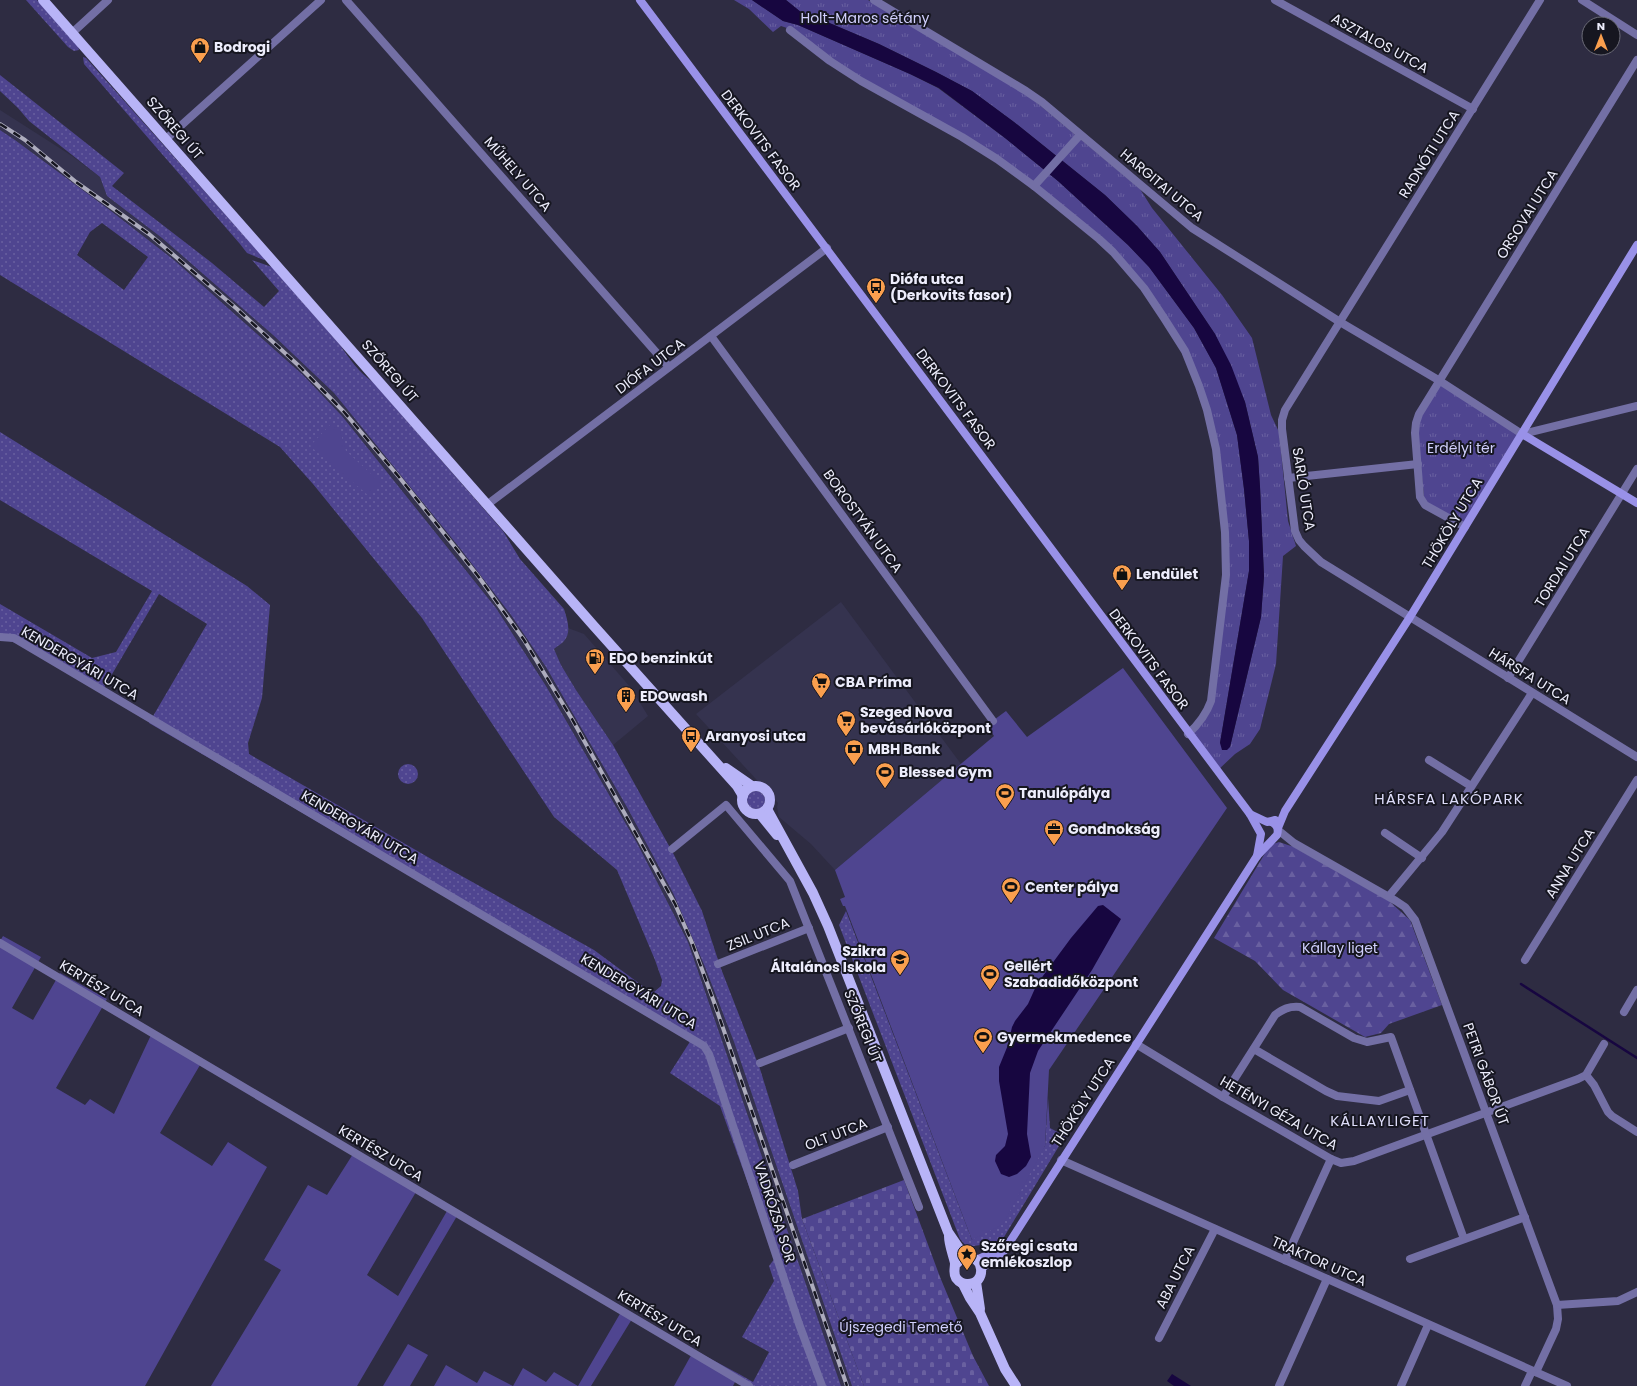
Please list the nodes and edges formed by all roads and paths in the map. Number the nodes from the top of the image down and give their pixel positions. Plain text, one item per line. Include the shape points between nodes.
1 (43, 0) edge
2 (108, 0) edge
3 (321, 0) edge
4 (346, 0) edge
5 (640, 0) edge
6 (874, 0) edge
7 (1275, 0) edge
8 (1540, 0) edge
9 (1582, 0) edge
10 (790, 30) dead end
11 (72, 33) junction
12 (1637, 35) edge
13 (1637, 60) edge
14 (1472, 109) junction
15 (1080, 135) junction
16 (166, 139) junction
17 (1034, 186) junction
18 (1637, 245) edge
19 (827, 248) junction
20 (1340, 322) junction
21 (711, 336) junction
22 (669, 367) junction
23 (1440, 381) junction
24 (1637, 406) edge
25 (1522, 434) junction
26 (1418, 464) junction
27 (1637, 469) edge
28 (1288, 478) junction
29 (1621, 494) junction
30 (1637, 503) edge
31 (488, 504) junction
32 (1465, 527) junction
33 (1410, 618) junction
34 (0, 637) edge
35 (1508, 678) junction
36 (1532, 693) junction
37 (993, 721) dead end
38 (1188, 734) junction
39 (1637, 757) edge
40 (1429, 760) dead end
41 (714, 761) junction
42 (1637, 780) edge
43 (752, 786) junction
44 (1471, 786) junction
45 (742, 796) junction
46 (764, 811) junction
47 (1285, 811) junction
48 (1250, 814) junction
49 (1269, 822) junction
50 (1278, 829) junction
51 (1261, 833) junction
52 (1385, 833) dead end
53 (1273, 839) junction
54 (1294, 843) junction
55 (672, 849) dead end
56 (1257, 856) junction
57 (1422, 858) junction
58 (1389, 896) junction
59 (808, 928) junction
60 (0, 943) edge
61 (1525, 960) dead end
62 (718, 964) dead end
63 (1637, 990) edge
64 (1624, 1012) dead end
65 (849, 1028) junction
66 (1136, 1044) junction
67 (1604, 1044) dead end
68 (704, 1046) joint
69 (1254, 1049) junction
70 (760, 1063) dead end
71 (1586, 1075) junction
72 (1410, 1090) junction
73 (1223, 1097) junction
74 (1486, 1113) junction
75 (888, 1128) junction
76 (1637, 1132) edge
77 (1427, 1135) junction
78 (1331, 1159) junction
79 (1061, 1160) junction
80 (793, 1165) dead end
81 (919, 1207) dead end
82 (1525, 1217) junction
83 (1215, 1229) junction
84 (948, 1232) junction
85 (1464, 1240) junction
86 (1009, 1241) junction
87 (965, 1257) junction
88 (1410, 1259) dead end
89 (976, 1260) junction
90 (1286, 1260) junction
91 (955, 1265) junction
92 (981, 1269) junction
93 (1327, 1279) junction
94 (976, 1282) junction
95 (963, 1284) junction
96 (1637, 1292) edge
97 (1557, 1304) junction
98 (980, 1313) junction
99 (1428, 1325) junction
100 (1159, 1338) dead end
101 (1534, 1371) junction
102 (749, 1386) edge
103 (822, 1386) edge
104 (1016, 1386) edge
105 (1279, 1386) edge
106 (1401, 1386) edge
107 (1525, 1386) edge
108 (1567, 1386) edge

1 - 11 main road, SZŐREGI ÚT
2 - 11 street
3 - 16 street
4 - 22 street, MŰHELY UTCA
5 - 19 street, DERKOVITS FASOR
6 - 15 street, HARGITAI UTCA via 1026,90
7 - 14 street, ASZTALOS UTCA
8 - 14 street, RADNÓTI UTCA
9 - 12 street
10 - 17 street via 861,81 962,137
11 - 16 main road, SZŐREGI ÚT
13 - 23 street, ORSOVAI UTCA
14 - 20 street, RADNÓTI UTCA
15 - 17 street
15 - 20 street, HARGITAI UTCA via 1192,228
16 - 31 main road, SZŐREGI ÚT
17 - 38 street via 1099,238 1144,288 1185,352 1207,410 1214,438 1225,532 1226,575 1211,701 1207,712
18 - 25 street, THÖKÖLY UTCA
19 - 21 street, DIÓFA UTCA
19 - 38 street, DERKOVITS FASOR
20 - 23 street, HARGITAI UTCA
20 - 28 street, SARLÓ UTCA via 1294,394 1282,420
21 - 22 street, DIÓFA UTCA
21 - 37 street, BOROSTYÁN UTCA
22 - 31 street, DIÓFA UTCA
23 - 25 street
23 - 26 street via 1416,423
24 - 25 street
25 - 29 street
25 - 32 street, THÖKÖLY UTCA
26 - 28 street
26 - 32 street via 1420,497 1425,505
27 - 29 street, TORDAI UTCA
28 - 33 street, SARLÓ UTCA via 1294,527 1304,546 1321,562
29 - 30 street
29 - 35 street, TORDAI UTCA
31 - 41 main road, SZŐREGI ÚT
32 - 33 street, THÖKÖLY UTCA
33 - 35 street, HÁRSFA UTCA
33 - 47 street, THÖKÖLY UTCA
34 - 68 street, KENDERGYÁRI UTCA via 14,638
35 - 36 street, HÁRSFA UTCA
36 - 39 street, HÁRSFA UTCA
36 - 44 street
38 - 48 street, DERKOVITS FASOR
40 - 44 street
41 - 43 main road, SZŐREGI ÚT
41 - 45 main road, SZŐREGI ÚT
42 - 61 street, ANNA UTCA
43 - 45 main road
43 - 46 main road, SZŐREGI ÚT via 761,786 768,791 771,800
44 - 57 street
45 - 46 main road, SZŐREGI ÚT via 745,808 752,813
46 - 84 main road, SZŐREGI ÚT via 775,822 828,926
47 - 49 street
47 - 50 street
48 - 49 street
48 - 51 street, DERKOVITS FASOR
49 - 50 street via 1275,824
49 - 51 street via 1261,827
50 - 53 street via 1278,835
50 - 54 street, PETRI GÁBOR ÚT
51 - 53 street via 1264,838
51 - 56 street
52 - 57 street
53 - 54 street, PETRI GÁBOR ÚT
53 - 56 street
54 - 58 street, PETRI GÁBOR ÚT
55 - 59 street, SZŐREGI ÚT via 726,805 790,881
56 - 66 street, THÖKÖLY UTCA
57 - 58 street
58 - 74 street, PETRI GÁBOR ÚT via 1404,907 1415,920
59 - 62 street, ZSIL UTCA
59 - 65 street, SZŐREGI ÚT
60 - 102 street, KERTÉSZ UTCA
63 - 64 street
65 - 70 street
65 - 75 street, SZŐREGI ÚT
66 - 73 street, HETÉNYI GÉZA UTCA
66 - 79 street, THÖKÖLY UTCA
67 - 71 street
68 - 103 street, VADRÓZSA SOR via 709,1054
69 - 72 street via 1337,1096 1378,1101
69 - 72 street via 1275,1015 1284,1009 1300,1007 1354,1038 1366,1042 1391,1037
69 - 73 street
71 - 74 street, HETÉNYI GÉZA UTCA
71 - 76 street via 1608,1112
72 - 77 street
73 - 78 street, HETÉNYI GÉZA UTCA
74 - 77 street, HETÉNYI GÉZA UTCA
74 - 82 street, PETRI GÁBOR ÚT
75 - 80 street, OLT UTCA
75 - 81 street, SZŐREGI ÚT
77 - 78 street, HETÉNYI GÉZA UTCA via 1354,1161 1341,1162
77 - 85 street
78 - 90 street
79 - 83 street, TRAKTOR UTCA
79 - 86 street, THÖKÖLY UTCA
82 - 85 street
82 - 97 street, PETRI GÁBOR ÚT
83 - 90 street, TRAKTOR UTCA
83 - 100 street, ABA UTCA
84 - 87 main road, SZŐREGI ÚT
84 - 91 main road, SZŐREGI ÚT
85 - 88 street
86 - 89 street, THÖKÖLY UTCA
86 - 92 street, THÖKÖLY UTCA via 1004,1251
87 - 89 main road
87 - 91 main road
89 - 92 main road
90 - 93 street, TRAKTOR UTCA
91 - 95 main road, SZŐREGI ÚT via 956,1278
92 - 94 main road, SZŐREGI ÚT
93 - 99 street, TRAKTOR UTCA
93 - 105 street
94 - 95 main road
94 - 98 main road, SZŐREGI ÚT
95 - 98 main road, SZŐREGI ÚT
96 - 97 street via 1618,1301
97 - 101 street, PETRI GÁBOR ÚT via 1556,1329
98 - 104 main road, SZŐREGI ÚT via 997,1353
99 - 101 street, TRAKTOR UTCA
99 - 106 street
101 - 107 street, PETRI GÁBOR ÚT
101 - 108 street, TRAKTOR UTCA

